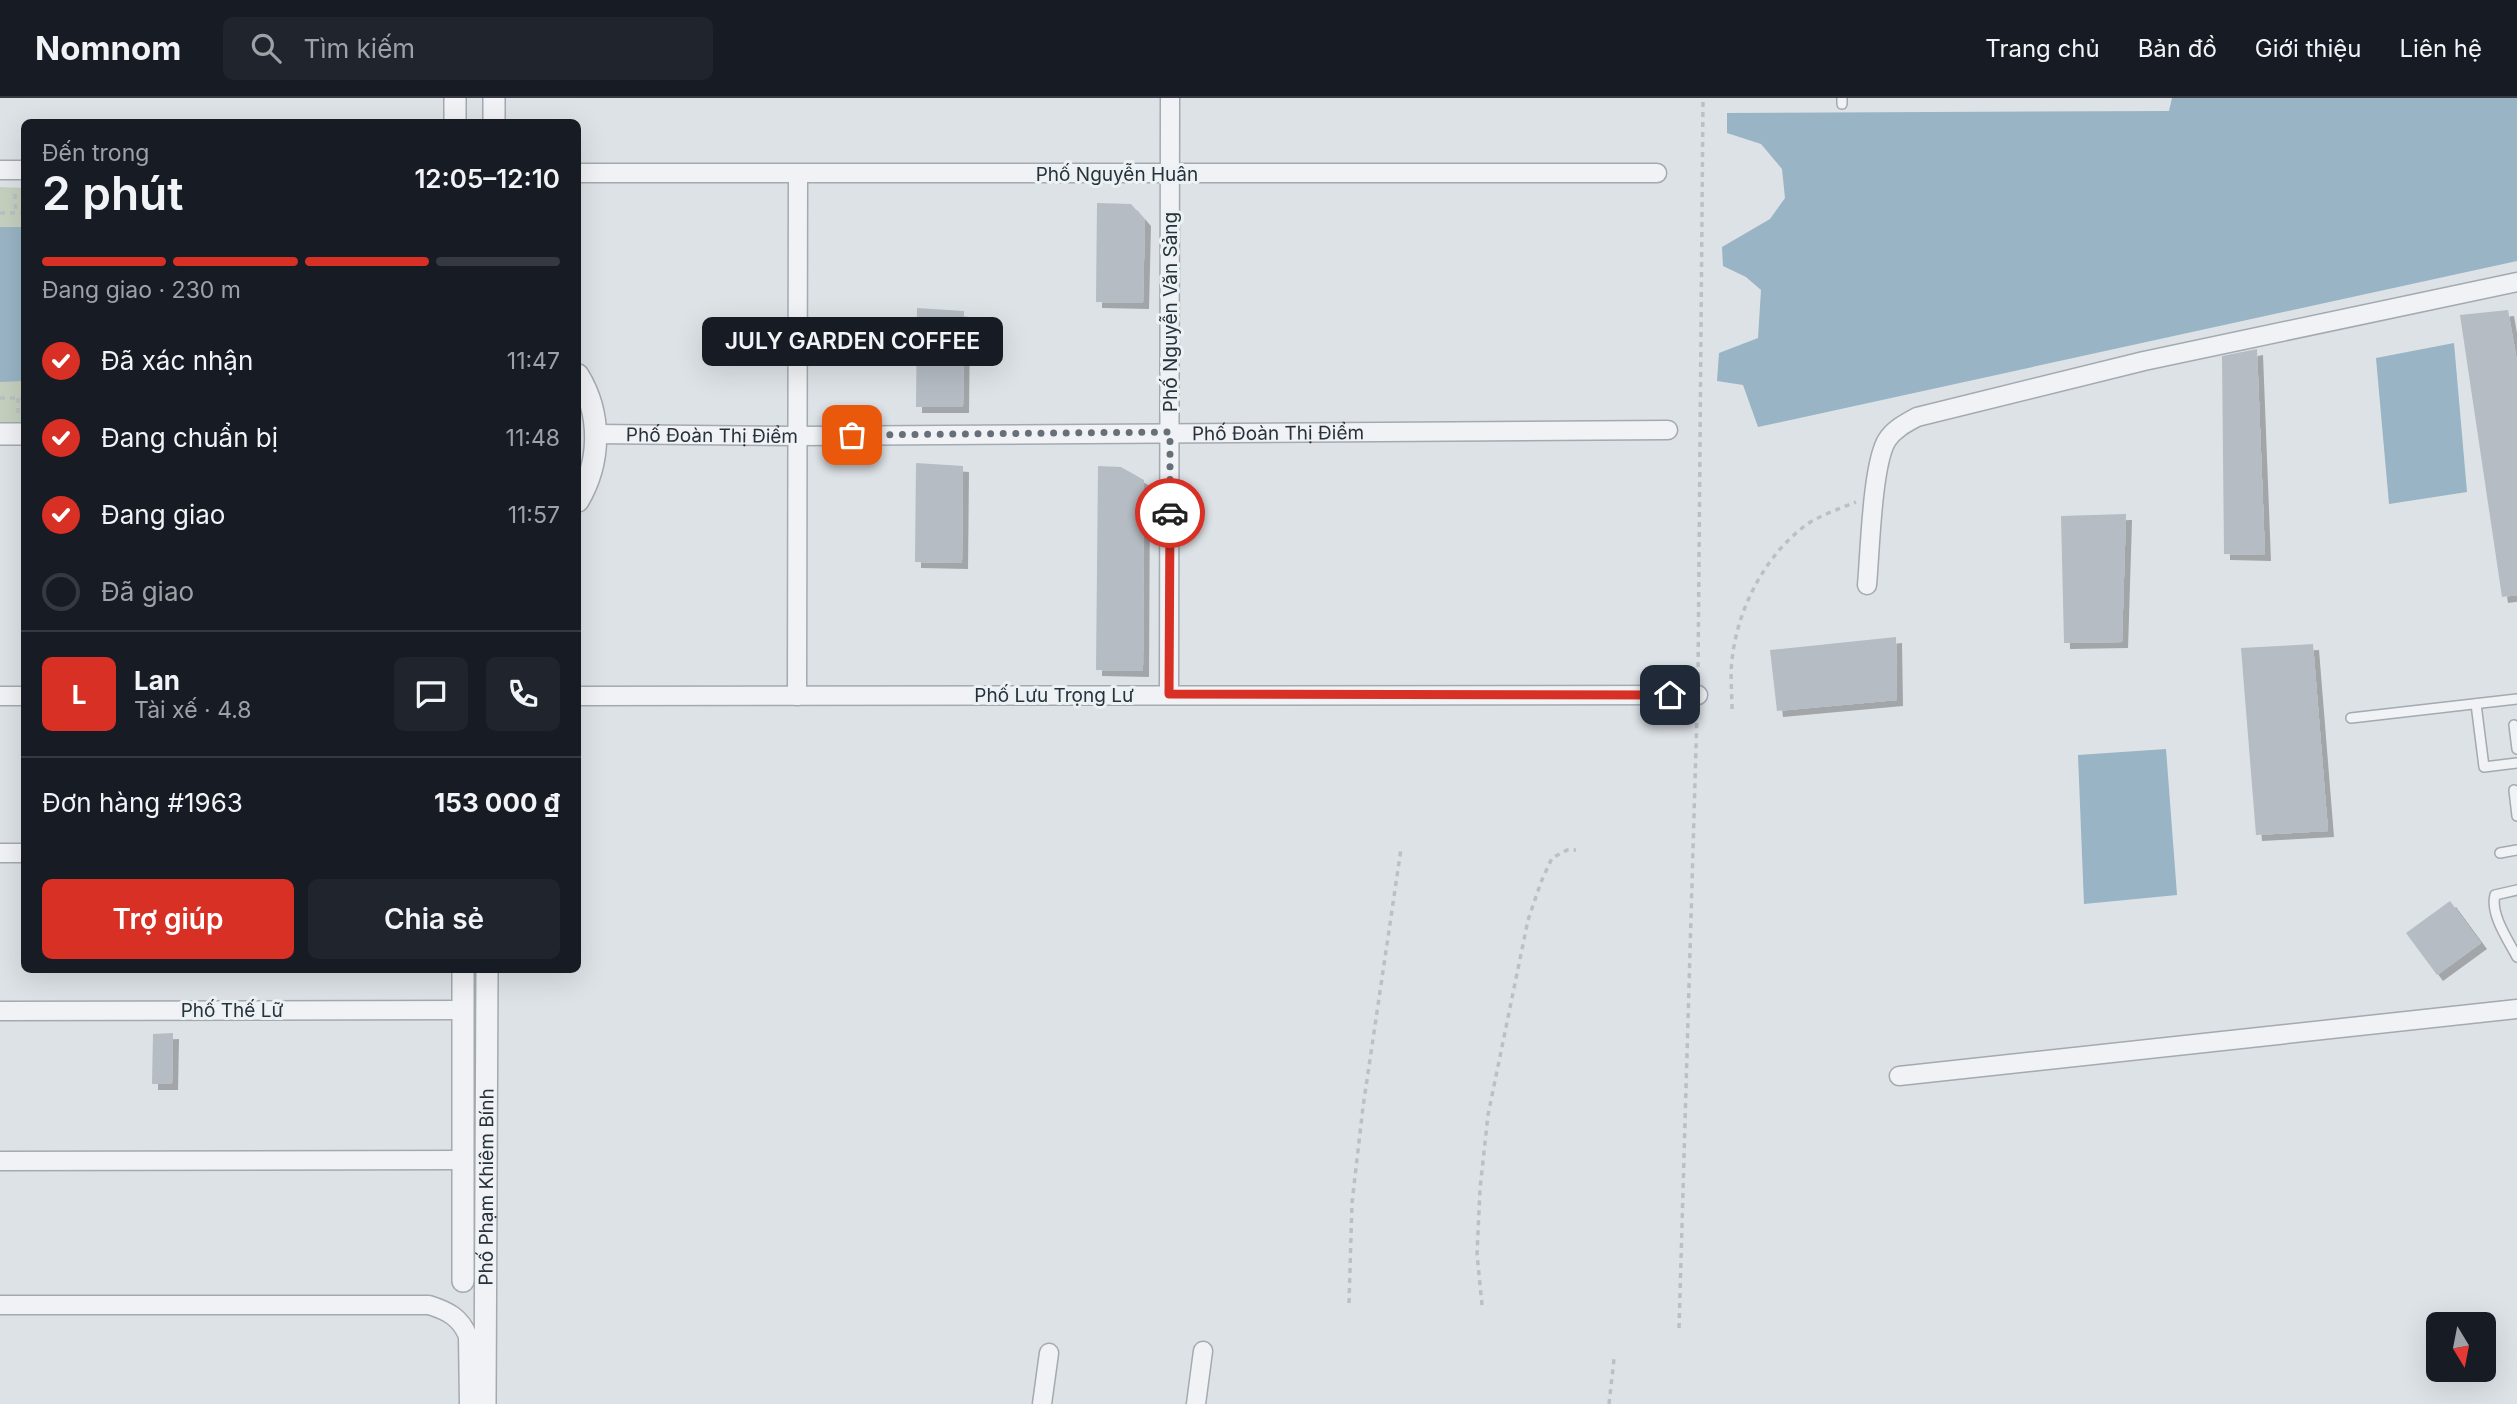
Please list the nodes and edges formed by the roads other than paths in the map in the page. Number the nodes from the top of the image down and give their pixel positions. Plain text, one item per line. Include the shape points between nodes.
1 (455, 98) edge
2 (494, 98) edge
3 (1171, 98) edge
4 (455, 119) edge
5 (494, 119) edge
6 (0, 170) edge
7 (21, 170) edge
8 (581, 173) edge
9 (1657, 173) dead end
10 (798, 174) junction
11 (1170, 174) junction
12 (2517, 282) edge
13 (581, 381) edge
14 (21, 426) edge
15 (1668, 430) dead end
16 (1170, 432) junction
17 (0, 434) edge
18 (596, 434) junction
19 (799, 436) junction
20 (581, 494) edge
21 (1867, 585) dead end
22 (1169, 694) junction
23 (1698, 695) dead end
24 (0, 696) edge
25 (21, 696) edge
26 (581, 696) edge
27 (797, 696) junction
28 (2517, 699) edge
29 (2476, 704) junction
30 (2351, 718) dead end
31 (2514, 725) dead end
32 (2517, 749) edge
33 (2517, 763) edge
34 (2514, 790) dead end
35 (2517, 816) edge
36 (2517, 850) edge
37 (0, 853) edge
38 (21, 853) edge
39 (2500, 853) dead end
40 (2517, 890) edge
41 (2517, 957) edge
42 (463, 973) edge
43 (486, 973) edge
44 (463, 1010) junction
45 (2517, 1010) edge
46 (0, 1011) edge
47 (1899, 1076) dead end
48 (463, 1160) junction
49 (0, 1161) edge
50 (463, 1281) dead end
51 (0, 1305) edge
52 (1203, 1352) dead end
53 (1049, 1353) dead end
54 (469, 1404) edge
55 (485, 1404) edge
56 (1042, 1404) edge
57 (1196, 1404) edge

1 - 4 street
2 - 5 street
3 - 11 street, Phố Nguyễn Văn Sảng
6 - 7 street
8 - 10 street, Phố Nguyễn Huân
9 - 11 street, Phố Nguyễn Huân
10 - 11 street, Phố Nguyễn Huân
10 - 19 street
11 - 16 street, Phố Nguyễn Văn Sảng
12 - 21 street via 2144,361 1917,417 1887,439 1879,459
13 - 18 street
14 - 17 street
15 - 16 street, Phố Đoàn Thị Điểm
16 - 19 street, Phố Đoàn Thị Điểm
16 - 22 street, Phố Nguyễn Văn Sảng
18 - 19 street, Phố Đoàn Thị Điểm
18 - 20 street via 593,468
19 - 27 street
22 - 23 street, Phố Lưu Trọng Lư
22 - 27 street, Phố Lưu Trọng Lư
24 - 25 street
26 - 27 street, Phố Lưu Trọng Lư
28 - 29 lane
29 - 30 lane
29 - 33 lane via 2484,767
31 - 32 lane
34 - 35 lane
36 - 39 lane
37 - 38 street
40 - 41 lane via 2500,892 2494,900
42 - 44 street, Phố Phạm Khiêm Bính
43 - 55 street, Phố Phạm Khiêm Bính
44 - 46 street, Phố Thế Lữ
44 - 48 street, Phố Phạm Khiêm Bính
45 - 47 street
48 - 49 street
48 - 50 street, Phố Phạm Khiêm Bính
51 - 54 street via 429,1306 459,1319 468,1336
52 - 57 street
53 - 56 street

